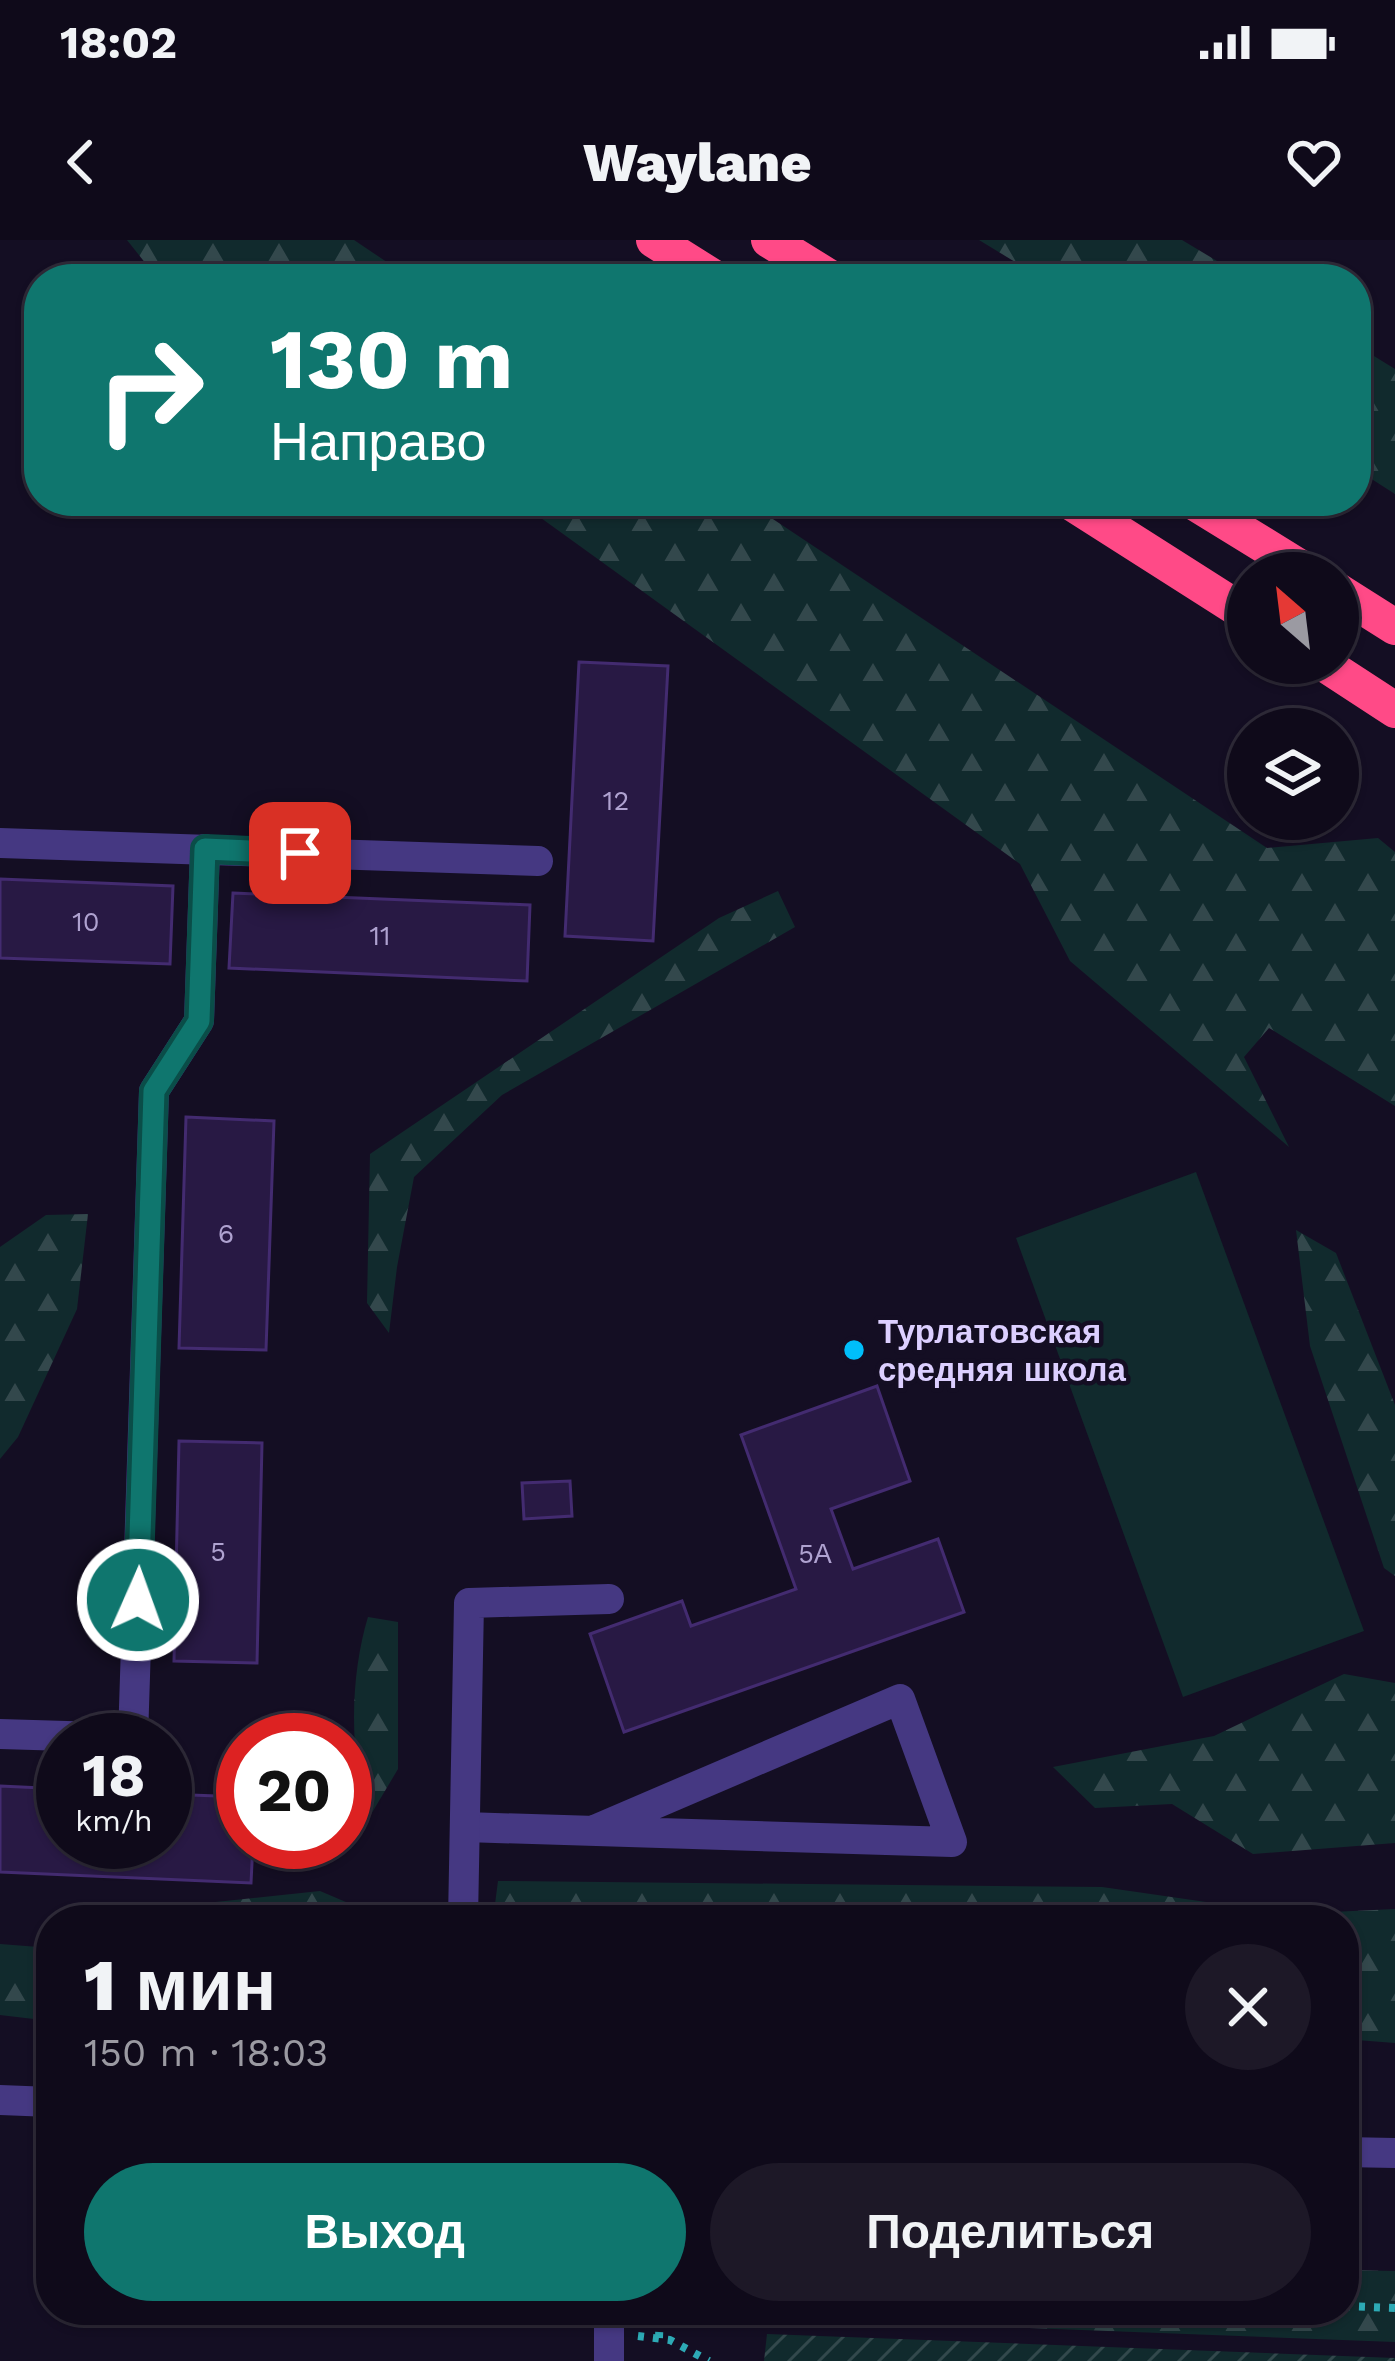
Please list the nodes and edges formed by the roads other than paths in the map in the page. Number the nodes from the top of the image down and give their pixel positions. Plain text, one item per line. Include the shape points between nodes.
1 (654, 240) edge
2 (769, 240) edge
3 (692, 264) edge
4 (808, 264) edge
5 (1093, 516) edge
6 (1216, 516) edge
7 (1275, 552) edge
8 (1227, 602) edge
9 (1359, 604) edge
10 (1395, 627) edge
11 (1355, 684) edge
12 (1395, 710) edge
13 (0, 843) edge
14 (205, 849) junction
15 (538, 861) dead end
16 (609, 1599) dead end
17 (0, 1734) edge
18 (465, 1827) junction
19 (592, 1831) junction
20 (463, 1905) edge
21 (0, 2100) edge
22 (36, 2101) edge
23 (1359, 2152) edge
24 (1395, 2153) edge

1 - 3 highway
2 - 4 highway
5 - 8 highway
6 - 7 highway
9 - 10 highway
11 - 12 highway
13 - 14 street
14 - 15 street
14 - 17 street via 199,1021 154,1091 134,1738
16 - 18 street via 469,1603
18 - 19 street
18 - 20 street
19 - 19 street via 930,1841 952,1842 900,1699
21 - 22 street
23 - 24 street

